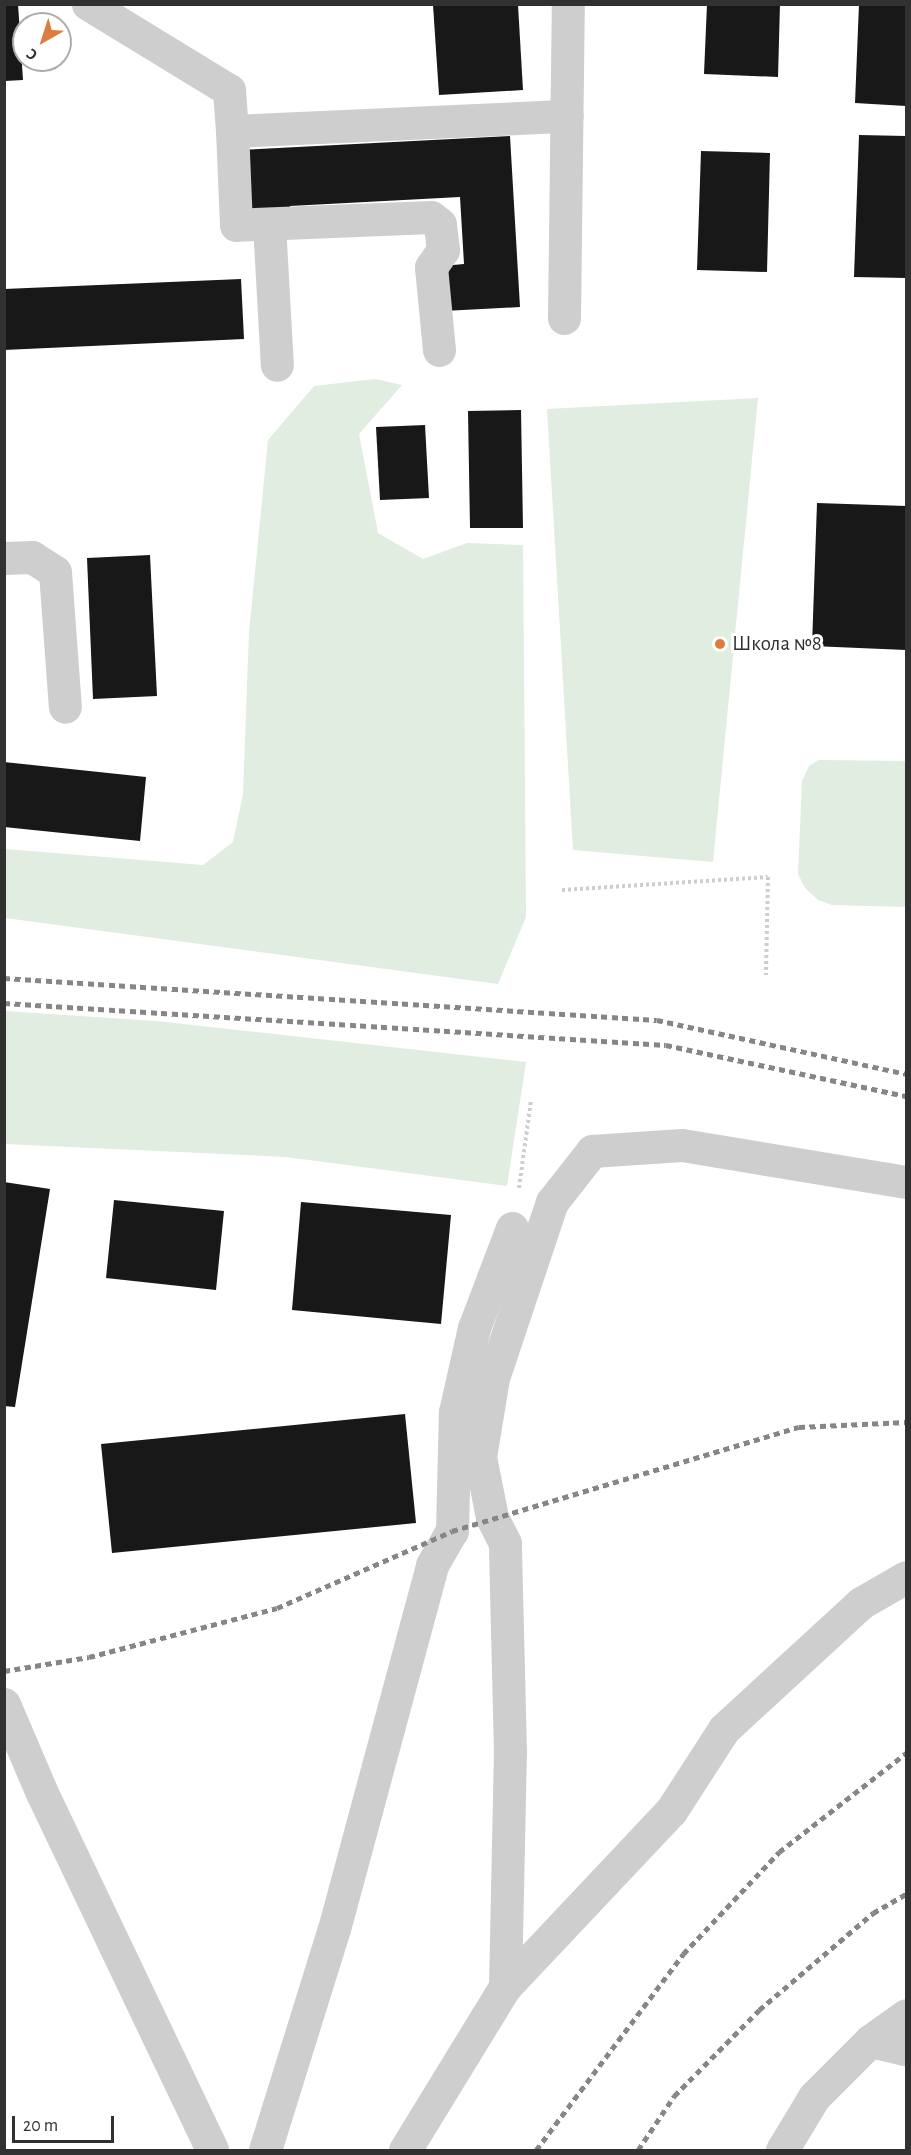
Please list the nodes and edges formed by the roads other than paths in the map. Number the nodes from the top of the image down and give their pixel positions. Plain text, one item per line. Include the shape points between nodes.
1 (88, 4) edge
2 (568, 4) edge
3 (567, 116) junction
4 (232, 131) junction
5 (269, 224) junction
6 (564, 318) dead end
7 (439, 350) dead end
8 (277, 365) dead end
9 (4, 558) edge
10 (65, 707) dead end
11 (906, 1182) edge
12 (512, 1228) road end
13 (906, 1577) edge
14 (4, 1704) edge
15 (505, 1987) junction
16 (906, 2015) edge
17 (870, 2042) junction
18 (906, 2049) edge
19 (212, 2151) edge
20 (265, 2151) edge
21 (405, 2151) edge
22 (782, 2151) edge

1 - 4 street via 229,90
2 - 3 street
3 - 4 street
3 - 6 street
4 - 5 street via 236,225
5 - 7 street via 432,217 440,224 442,250 431,267
5 - 8 street
9 - 10 street via 32,557 55,572
11 - 15 street via 671,1146 592,1151 552,1202 493,1378 480,1457 492,1517 506,1543 510,1753
12 - 20 street via 474,1328 455,1412 452,1531 432,1565 334,1929
13 - 15 street via 861,1603 724,1729 671,1811
14 - 19 street via 42,1793
15 - 21 street
16 - 17 street
17 - 18 street
17 - 22 street via 814,2097

